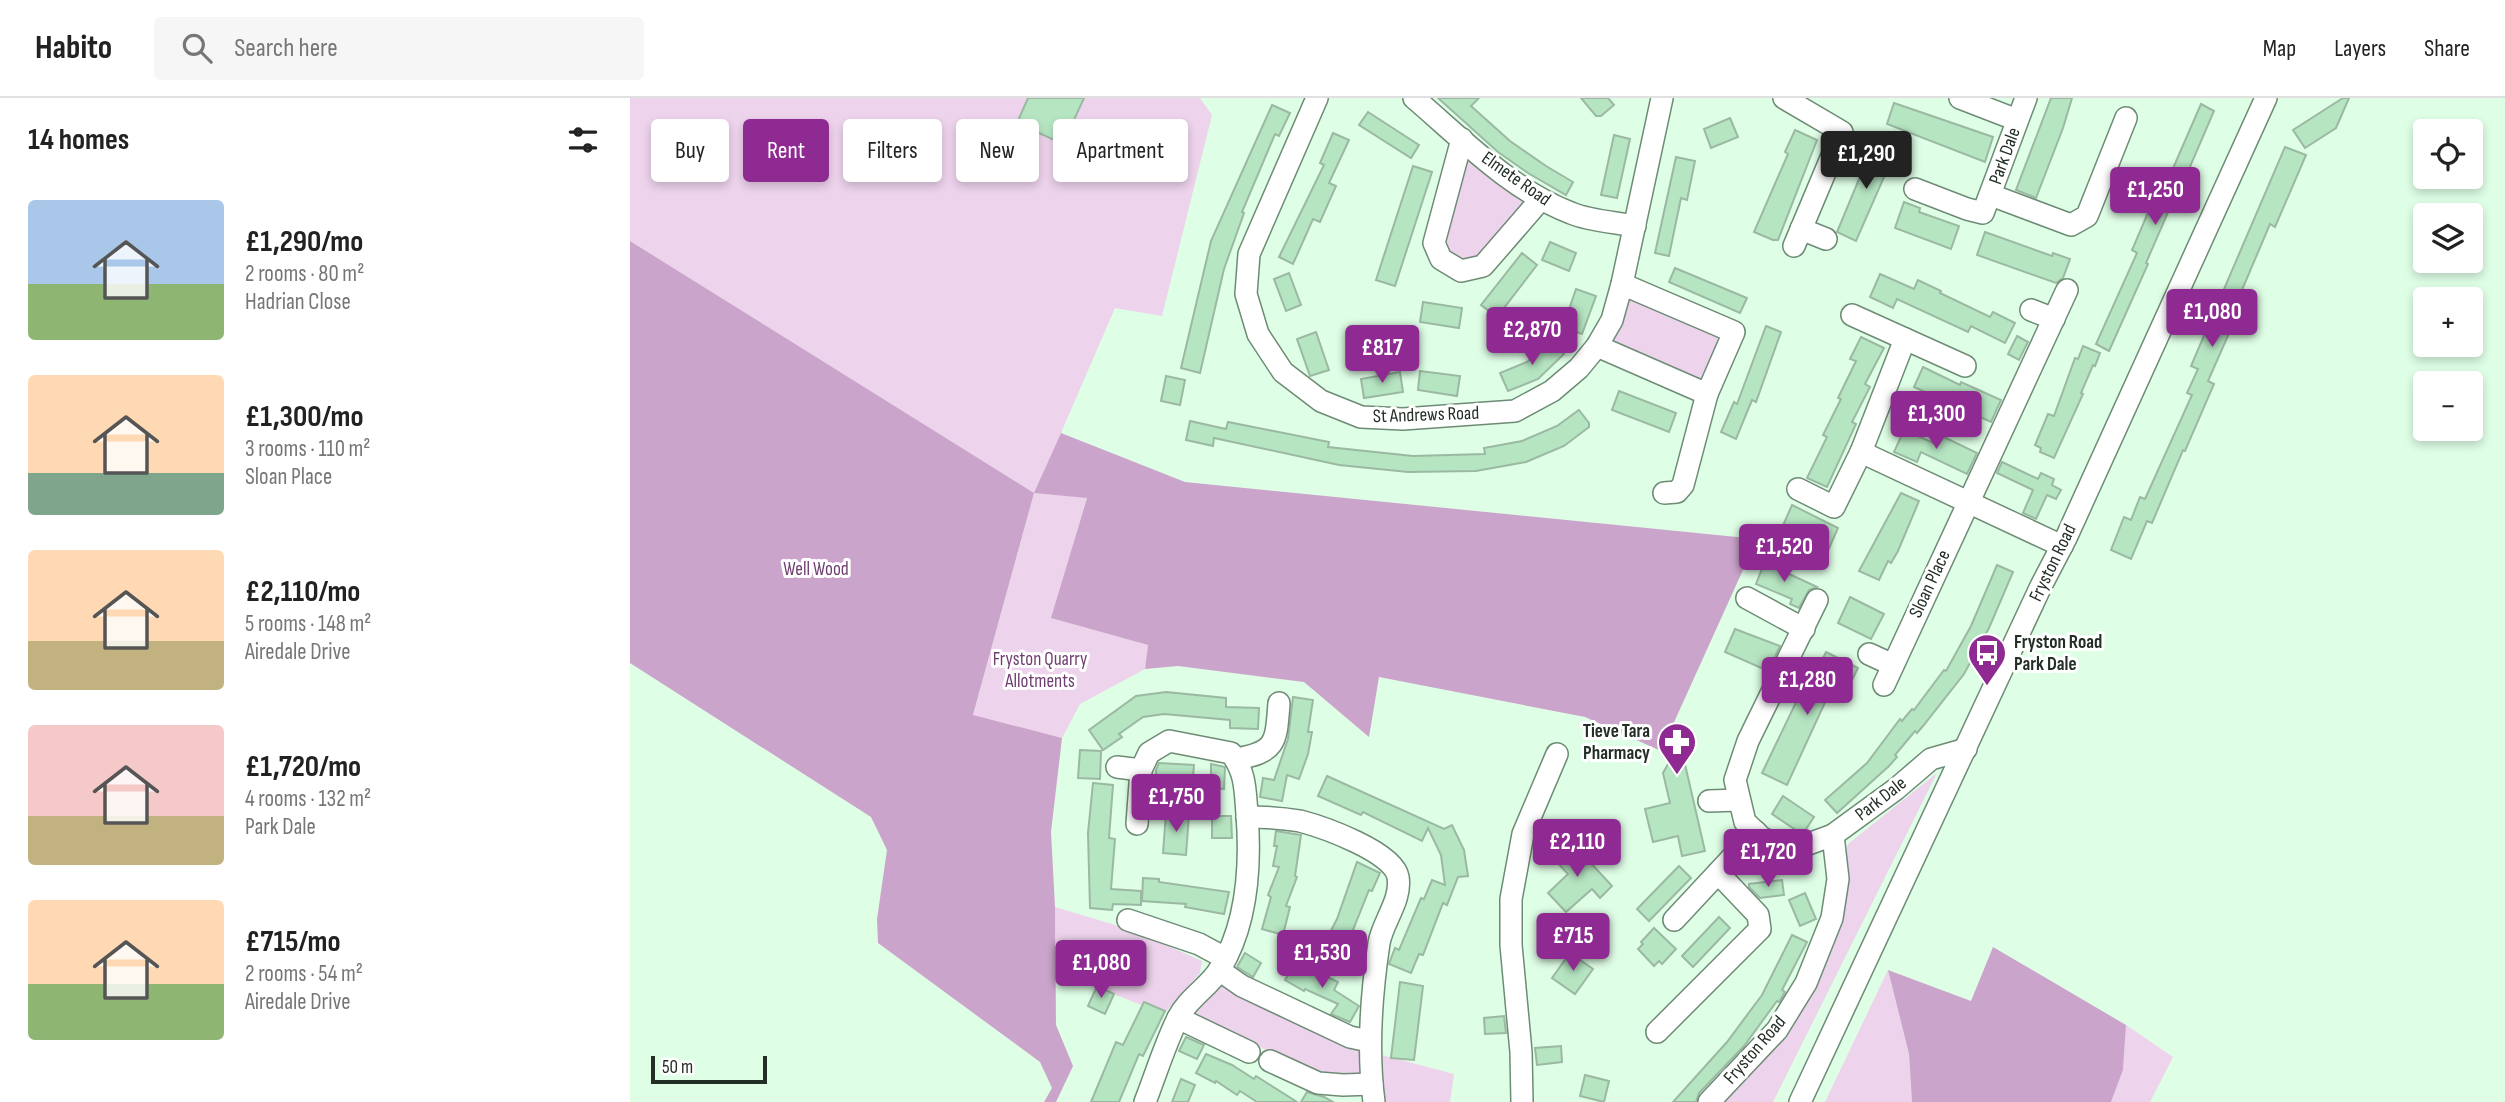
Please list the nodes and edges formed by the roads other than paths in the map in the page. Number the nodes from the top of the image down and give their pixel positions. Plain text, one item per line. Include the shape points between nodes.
1 (1317, 98) edge
2 (1414, 98) edge
3 (1662, 98) edge
4 (1784, 98) edge
5 (1960, 98) edge
6 (2026, 98) edge
7 (2266, 98) edge
8 (2126, 118) dead end
9 (2017, 120) junction
10 (1462, 139) junction
11 (1915, 189) dead end
12 (1541, 199) junction
13 (1987, 204) junction
14 (1635, 226) junction
15 (1826, 239) dead end
16 (1622, 284) junction
17 (2067, 290) dead end
18 (2031, 310) dead end
19 (1852, 315) dead end
20 (2054, 319) junction
21 (1905, 339) junction
22 (1597, 346) junction
23 (1965, 366) dead end
24 (1707, 394) junction
25 (1861, 453) junction
26 (1798, 489) dead end
27 (1664, 493) dead end
28 (1968, 503) junction
29 (2062, 546) junction
30 (1747, 598) dead end
31 (1817, 600) dead end
32 (1804, 629) junction
33 (1869, 654) dead end
34 (1893, 665) junction
35 (1884, 685) dead end
36 (1279, 703) dead end
37 (1966, 749) junction
38 (1557, 754) dead end
39 (1236, 760) junction
40 (1117, 767) dead end
41 (1141, 770) junction
42 (1739, 800) junction
43 (1709, 801) dead end
44 (1247, 817) junction
45 (1137, 824) dead end
46 (1756, 832) junction
47 (1833, 835) junction
48 (1718, 873) junction
49 (1128, 920) dead end
50 (1674, 920) dead end
51 (1222, 964) junction
52 (1178, 1018) junction
53 (1657, 1032) dead end
54 (1369, 1041) junction
55 (1249, 1052) dead end
56 (1270, 1061) dead end
57 (1373, 1093) edge
58 (1145, 1102) edge
59 (1522, 1102) edge
60 (1709, 1102) edge
61 (1800, 1102) edge

1 - 22 street, St Andrews Road via 1249,254 1246,294 1258,334 1283,372 1321,401 1361,416 1403,419 1515,411 1552,391
2 - 10 street, Elmete Road
3 - 14 street, St Andrews Road
4 - 15 street via 1842,132 1798,237
5 - 9 street
6 - 9 street, Park Dale
7 - 29 street, Fryston Road
8 - 13 street via 2087,216 2071,225
9 - 13 street, Park Dale
10 - 12 street, Elmete Road
10 - 12 street via 1434,243 1441,258 1461,271 1483,266
11 - 13 street via 1967,209
12 - 14 street, Elmete Road via 1573,214
14 - 16 street, St Andrews Road
16 - 22 street, St Andrews Road via 1612,320
16 - 24 street via 1734,332
17 - 20 street, Sloan Place
18 - 20 street
19 - 21 street
20 - 28 street, Sloan Place
21 - 23 street
21 - 25 street
22 - 24 street
24 - 27 street via 1683,485 1677,492
25 - 26 street via 1834,507
25 - 28 street
28 - 29 street
28 - 34 street, Sloan Place
29 - 37 street, Fryston Road
30 - 32 street
31 - 32 street
32 - 42 street via 1748,741 1735,780
33 - 34 street
34 - 35 street, Sloan Place
36 - 39 street via 1271,746 1266,752
37 - 47 street, Park Dale via 1931,759
37 - 61 street, Fryston Road
38 - 59 street via 1523,834 1511,899
39 - 41 street via 1231,753 1169,741 1149,753
39 - 44 street via 1242,768
40 - 41 street
41 - 45 street
42 - 43 street
42 - 46 street via 1745,822
44 - 51 street via 1250,862 1244,904
44 - 54 street via 1302,822 1345,838 1373,849 1391,862 1398,874 1398,889 1380,939
46 - 47 street, Park Dale via 1779,845 1804,846
46 - 48 street
47 - 60 street, Fryston Road via 1838,879 1832,918 1806,983 1777,1030
48 - 50 street
48 - 53 street via 1758,915 1760,929
49 - 51 street via 1199,944
51 - 52 street
51 - 54 street via 1242,986 1350,1037
52 - 55 street
52 - 58 street
54 - 57 street
56 - 57 street via 1318,1083

